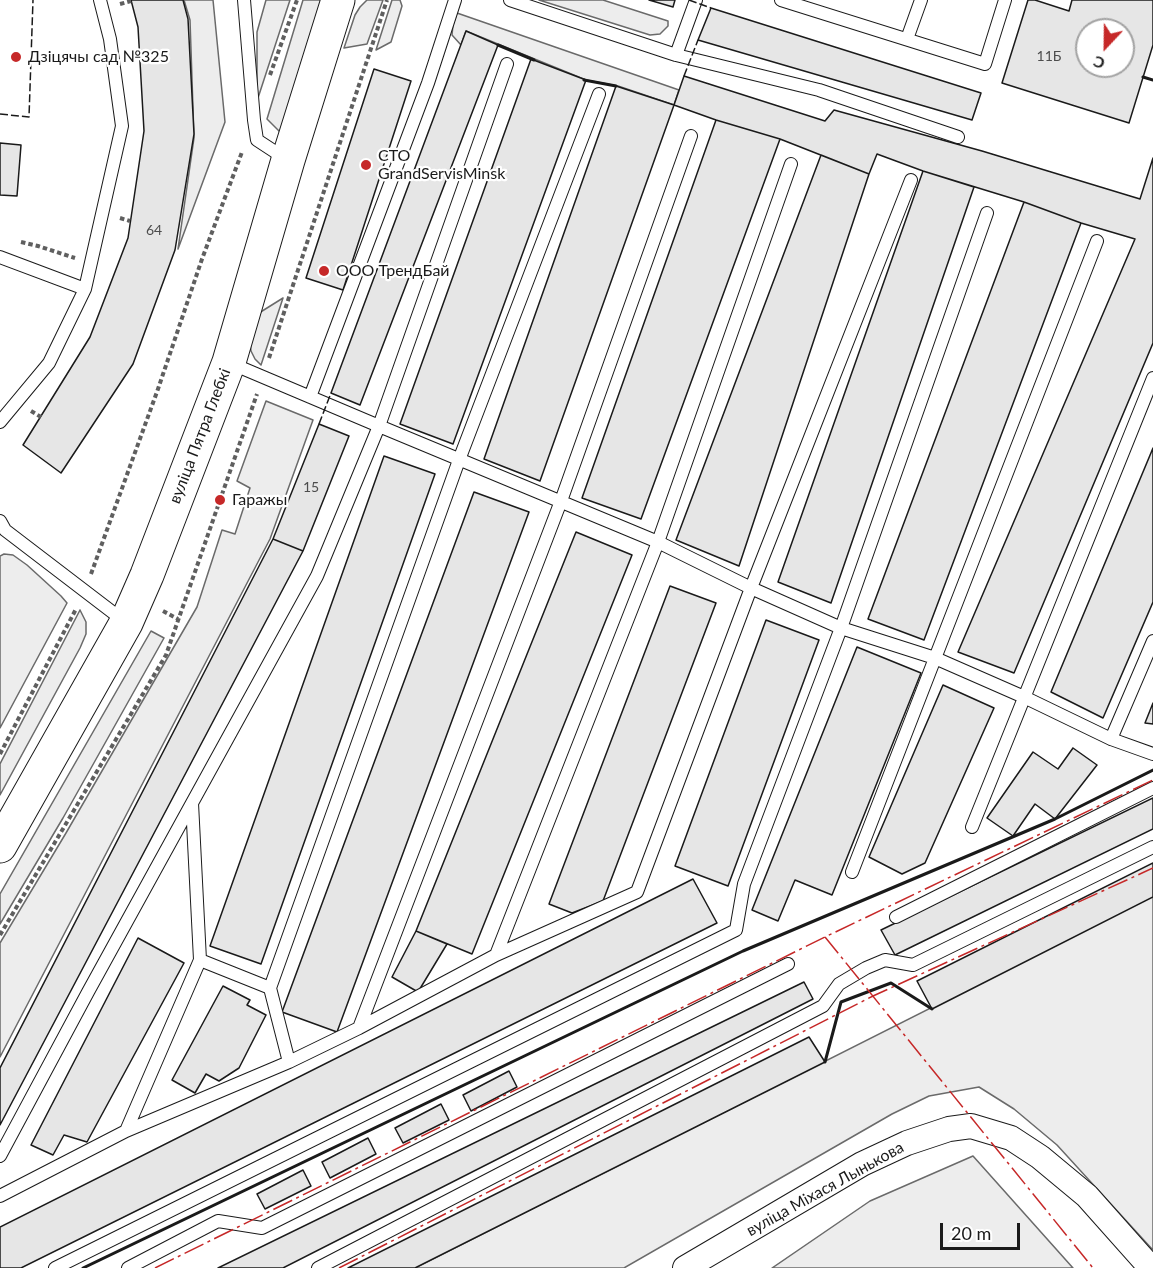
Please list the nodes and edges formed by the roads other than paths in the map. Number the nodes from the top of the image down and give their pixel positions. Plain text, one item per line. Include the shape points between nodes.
1 (100, 0) edge
2 (244, 0) edge
3 (338, 0) edge
4 (455, 0) edge
5 (510, 0) edge
6 (696, 0) edge
7 (781, 0) edge
8 (921, 0) edge
9 (1005, 0) edge
10 (907, 39) junction
11 (676, 55) junction
12 (507, 64) dead end
13 (599, 94) dead end
14 (691, 136) dead end
15 (958, 137) dead end
16 (288, 160) junction
17 (791, 164) dead end
18 (911, 180) dead end
19 (987, 213) dead end
20 (1097, 241) dead end
21 (0, 257) edge
22 (85, 289) junction
23 (229, 362) junction
24 (1153, 378) edge
25 (310, 397) junction
26 (0, 422) edge
27 (379, 426) junction
28 (459, 460) junction
29 (561, 501) junction
30 (2, 529) edge
31 (658, 542) junction
32 (751, 588) junction
33 (126, 623) junction
34 (841, 628) junction
35 (1153, 641) edge
36 (935, 658) junction
37 (1024, 697) junction
38 (1111, 739) junction
39 (1153, 754) edge
40 (1153, 788) edge
41 (192, 802) junction
42 (972, 827) dead end
43 (0, 846) edge
44 (1153, 847) edge
45 (852, 872) dead end
46 (896, 917) dead end
47 (496, 956) junction
48 (200, 960) junction
49 (788, 964) dead end
50 (270, 988) junction
51 (360, 1028) junction
52 (289, 1062) junction
53 (126, 1131) junction
54 (0, 1156) edge
55 (0, 1197) edge
56 (55, 1268) edge
57 (128, 1268) edge
58 (318, 1268) edge
59 (685, 1268) edge
60 (1151, 1268) edge

1 - 22 lane via 110,39 122,126
2 - 16 lane via 257,140
3 - 16 main road, вуліца Пятра Глебкі
4 - 25 lane via 428,83
5 - 11 lane
6 - 11 lane
7 - 10 lane
8 - 10 lane
9 - 10 lane via 985,64
11 - 15 lane via 819,90
12 - 27 lane
13 - 28 lane
14 - 29 lane
16 - 23 main road, вуліца Пятра Глебкі
17 - 31 lane
18 - 32 lane
19 - 34 lane
20 - 36 lane
21 - 22 lane
22 - 26 lane via 49,363
23 - 25 lane
23 - 33 main road, вуліца Пятра Глебкі
24 - 37 lane
25 - 27 lane
27 - 28 lane
27 - 41 lane via 317,576
28 - 29 lane
28 - 50 lane
29 - 31 lane
29 - 51 lane
30 - 33 lane
31 - 32 lane
31 - 47 lane
32 - 34 lane
32 - 47 lane via 637,892
33 - 43 main road, вуліца Пятра Глебкі
34 - 36 lane
34 - 56 lane via 744,884 736,930
35 - 38 lane
36 - 37 lane
36 - 45 lane
37 - 38 lane
37 - 42 lane
38 - 39 lane
40 - 46 lane
41 - 48 lane
41 - 54 lane
44 - 58 lane via 913,964 885,960 866,968 839,984 823,1006
47 - 51 lane
48 - 50 lane
48 - 53 lane
49 - 57 lane via 262,1228 218,1221
50 - 52 lane
51 - 52 lane
52 - 53 lane
53 - 55 lane
59 - 60 street, вуліца Міхася Лынькова via 862,1164 907,1143 971,1126 1011,1138 1040,1157 1087,1196

